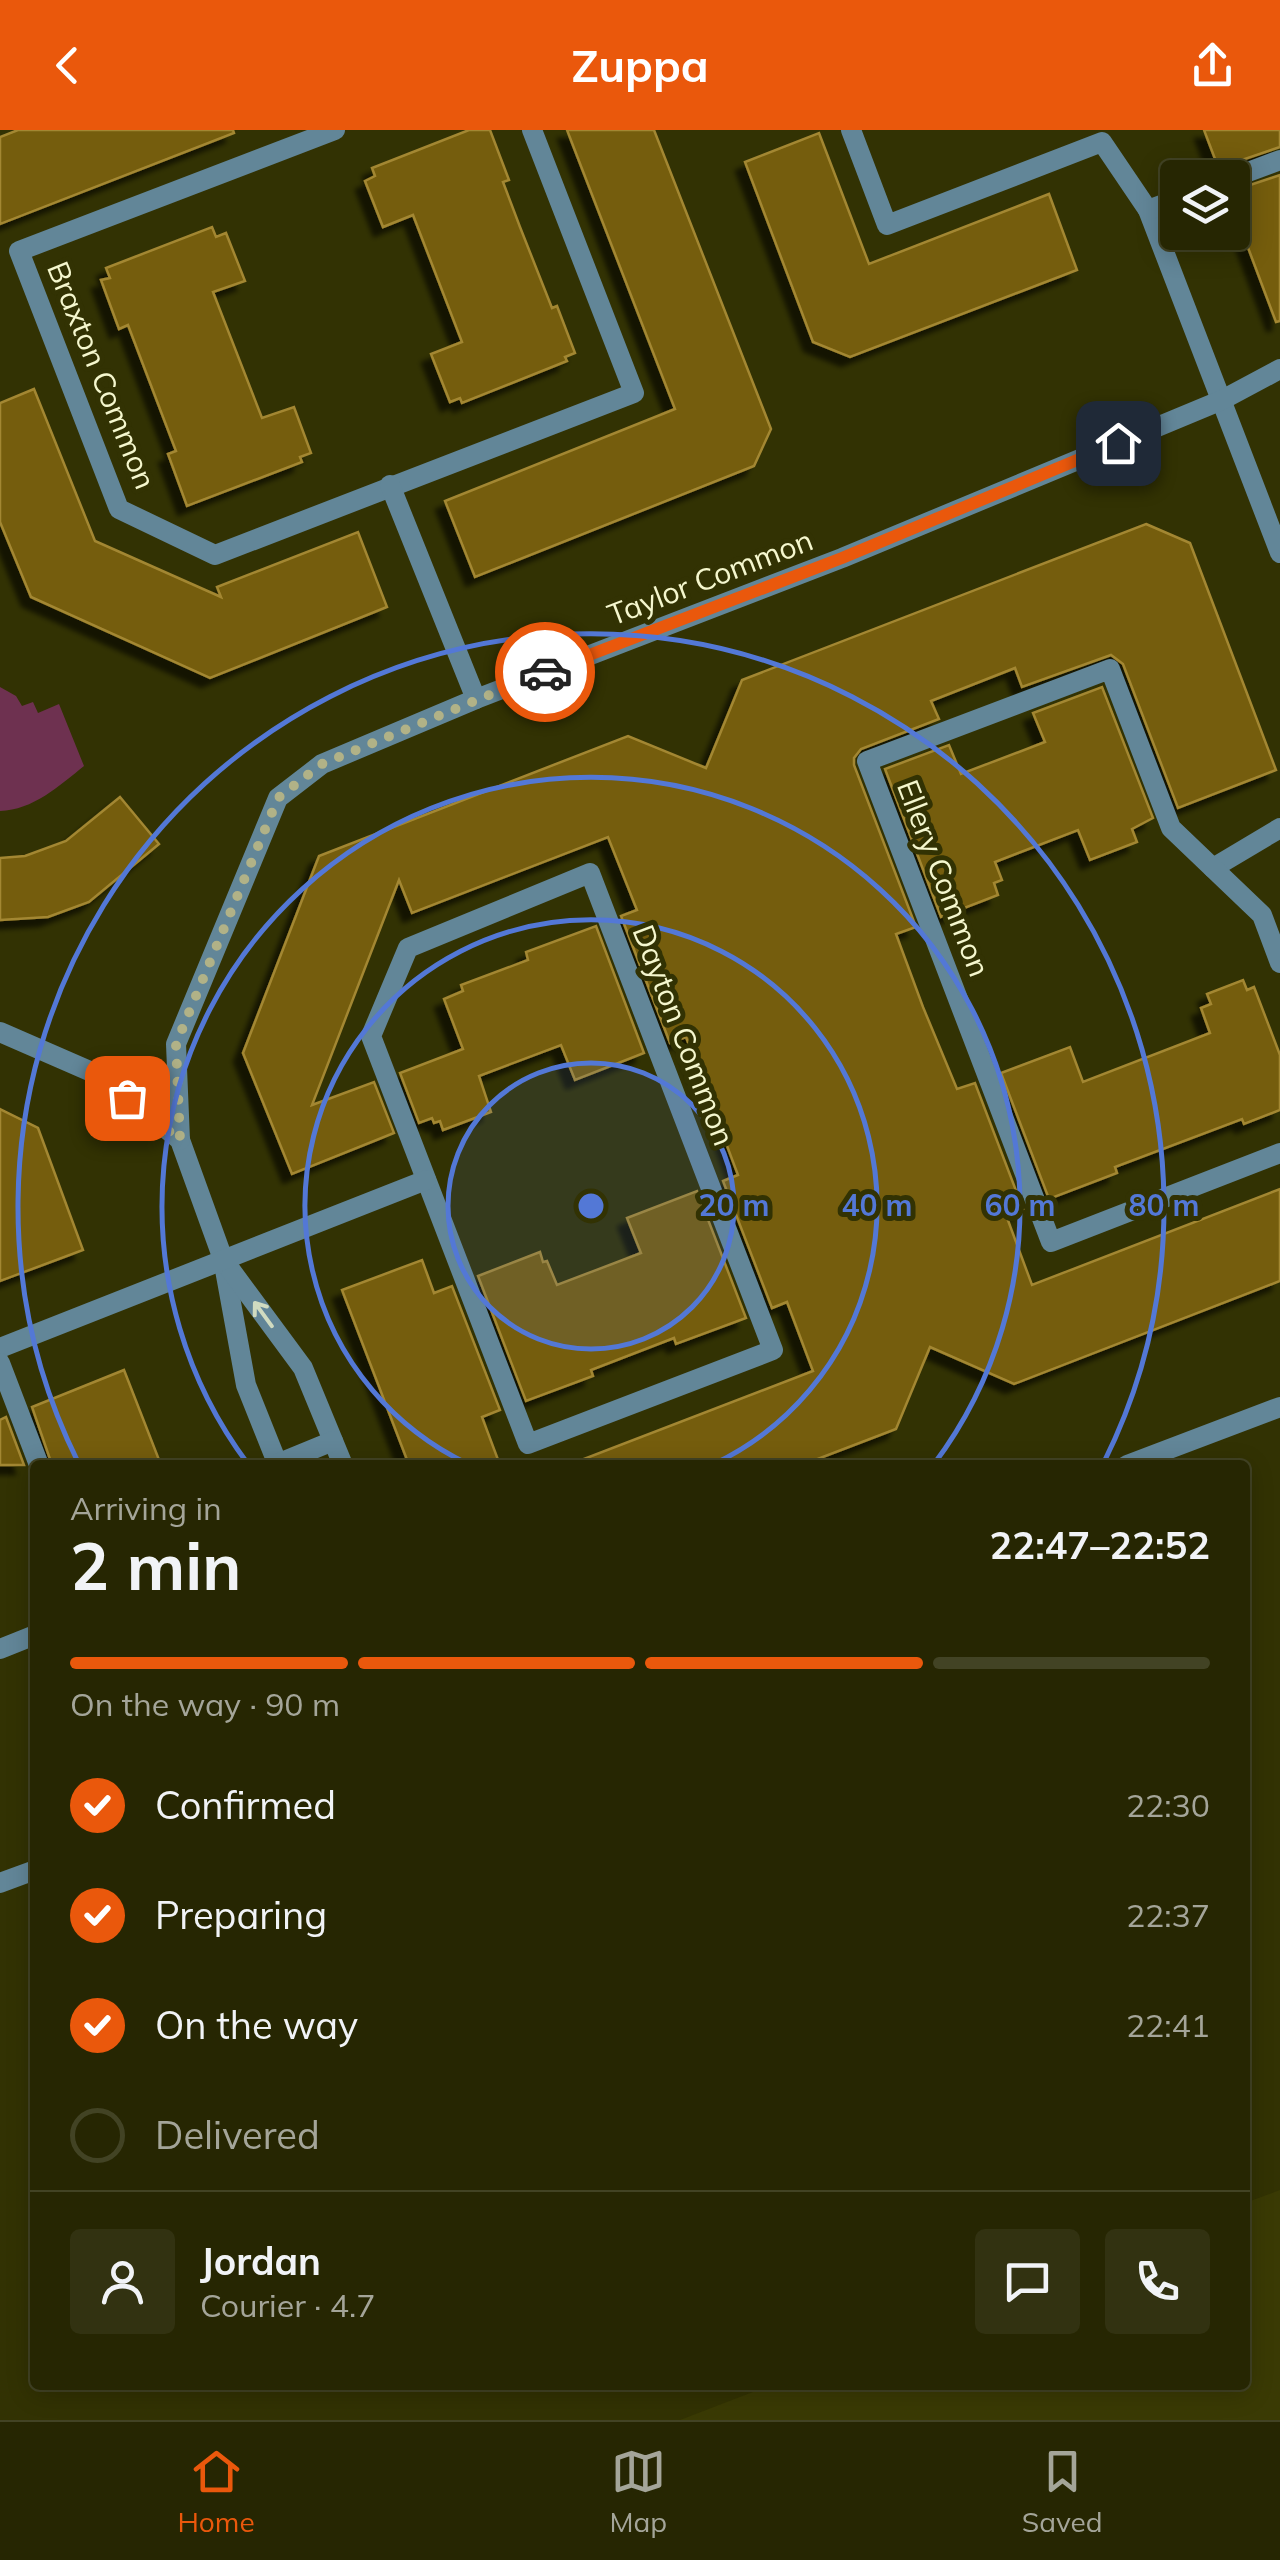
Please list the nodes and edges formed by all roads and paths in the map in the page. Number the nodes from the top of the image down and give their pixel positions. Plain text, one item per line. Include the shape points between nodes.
1 (335, 130) edge
2 (532, 130) edge
3 (851, 130) edge
4 (1280, 160) edge
5 (1250, 171) edge
6 (1160, 206) edge
7 (1148, 210) junction
8 (1280, 369) edge
9 (1222, 400) junction
10 (390, 485) junction
11 (1280, 552) edge
12 (476, 699) junction
13 (1280, 828) edge
14 (1212, 868) junction
15 (1280, 963) edge
16 (0, 1032) edge
17 (180, 1140) junction
18 (1280, 1152) edge
19 (426, 1180) junction
20 (223, 1259) junction
21 (0, 1348) edge
22 (0, 1364) edge
23 (1280, 1408) edge
24 (333, 1441) junction
25 (37, 1460) edge
26 (276, 1460) edge
27 (289, 1460) edge
28 (341, 1460) edge
29 (1140, 1460) edge
30 (30, 1637) edge
31 (0, 1648) edge
32 (30, 1872) edge
33 (0, 1884) edge

1 - 10 street, Braxton Common via 19,251 119,509 215,555
2 - 10 street, Braxton Common via 634,392
3 - 7 street via 887,225 1102,142
4 - 5 street
6 - 7 street
7 - 9 street
8 - 9 street, Taylor Common
9 - 11 street
9 - 12 street, Taylor Common via 842,558
10 - 12 street
12 - 17 street, Taylor Common via 322,764 278,798 176,1044
13 - 14 street
14 - 15 street, Ellery Common via 1262,915
14 - 18 street, Ellery Common via 1171,828 1110,669 867,760 1051,1242
16 - 17 street via 101,1076
17 - 20 street
19 - 19 street, Dayton Common via 528,1444 773,1350 590,873 408,948 370,1036
19 - 20 street
20 - 21 street
24 -> 20 street via 303,1368
20 - 26 street via 246,1385
22 - 25 street
23 - 29 street
24 - 27 street
24 - 28 street
30 - 31 street
32 - 33 street

